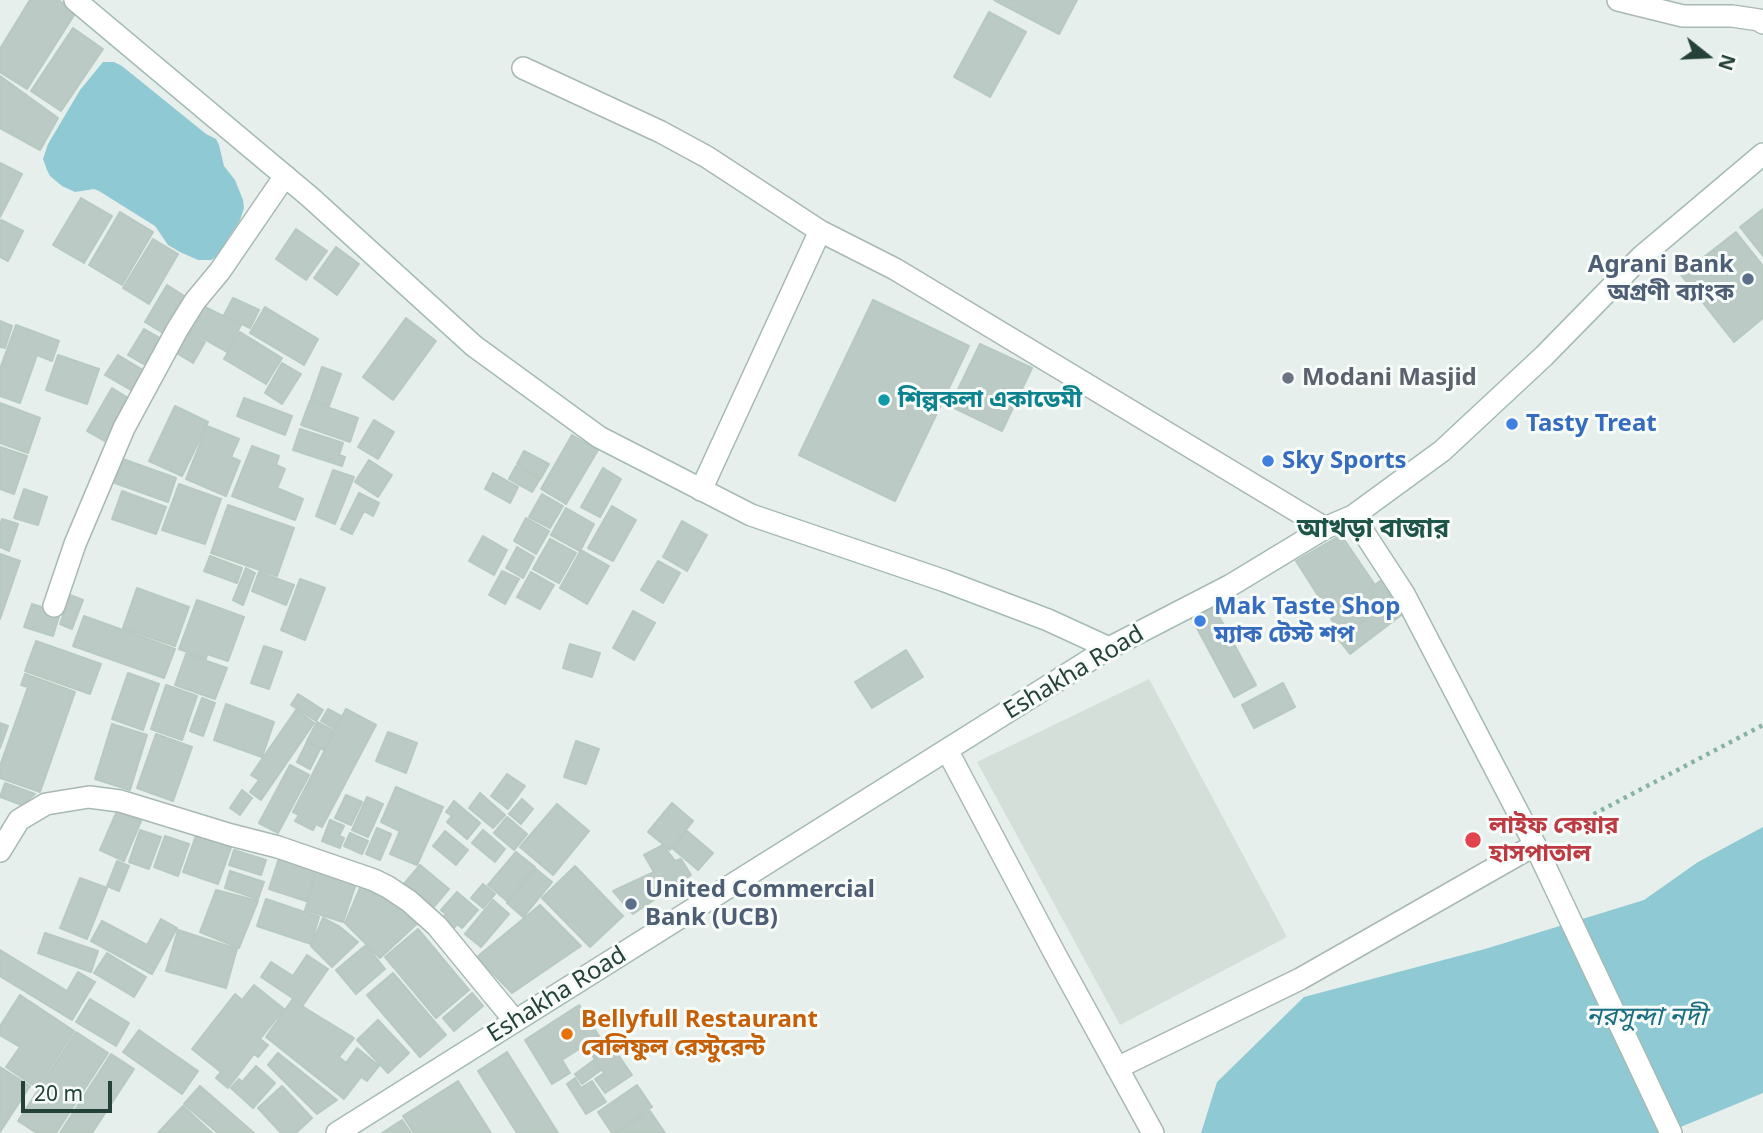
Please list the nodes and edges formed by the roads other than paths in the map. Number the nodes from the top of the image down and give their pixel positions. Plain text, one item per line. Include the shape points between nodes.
1 (75, 0) edge
2 (1618, 0) edge
3 (1763, 23) edge
4 (523, 68) dead end
5 (1763, 154) edge
6 (285, 176) junction
7 (820, 231) junction
8 (701, 490) junction
9 (1353, 516) junction
10 (1325, 528) junction
11 (54, 606) dead end
12 (1109, 648) junction
13 (947, 750) junction
14 (1535, 845) junction
15 (0, 851) edge
16 (515, 1021) junction
17 (1117, 1068) junction
18 (337, 1133) edge
19 (1153, 1133) edge
20 (1671, 1133) edge

1 - 6 street
2 - 3 street via 1683,16 1732,16
4 - 7 street via 707,157
5 - 9 street, Eshakha Road via 1641,257 1442,452
6 - 8 street via 474,346 599,437
6 - 11 street via 195,301 124,428
7 - 8 street
7 - 10 street via 895,269
8 - 12 street via 751,515 971,591
9 - 10 street, Eshakha Road
9 - 14 street via 1404,594
10 - 12 street, Eshakha Road via 1231,585
12 - 13 street, Eshakha Road
13 - 16 street, Eshakha Road
13 - 17 street
14 - 17 street via 1300,979
14 - 20 street
15 - 16 street via 19,820 46,804 89,797 120,801 278,847 374,880 409,901 437,926
16 - 18 street, Eshakha Road
17 - 19 street

